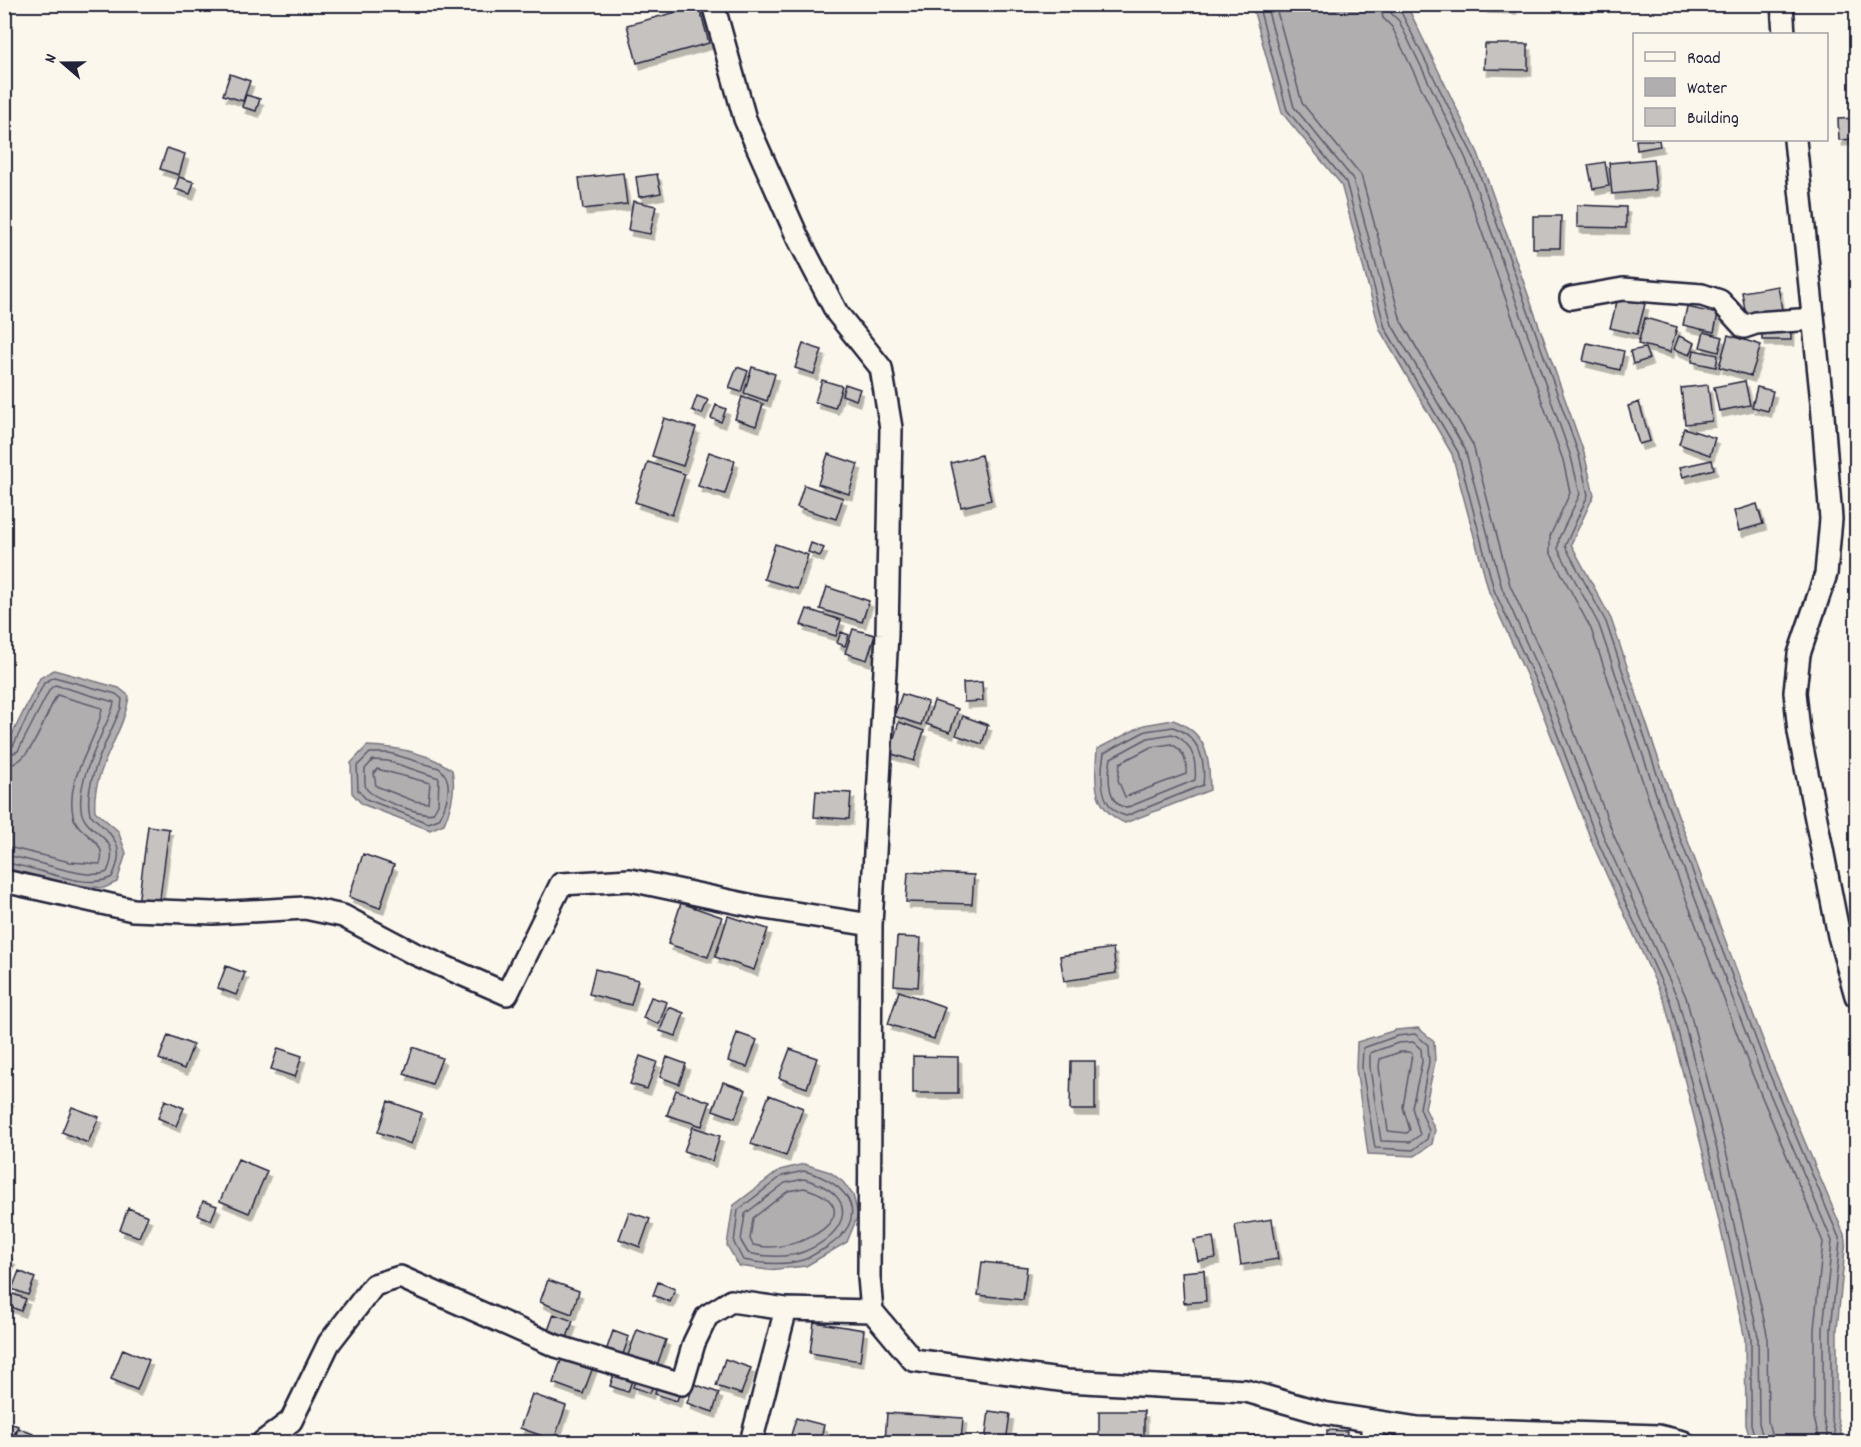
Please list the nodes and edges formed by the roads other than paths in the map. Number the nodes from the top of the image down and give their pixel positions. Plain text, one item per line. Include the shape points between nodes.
1 (713, 4) edge
2 (1782, 4) edge
3 (1784, 33) edge
4 (1795, 141) edge
5 (1572, 298) dead end
6 (1814, 319) junction
7 (4, 880) edge
8 (871, 925) junction
9 (1857, 996) edge
10 (786, 1310) junction
11 (872, 1311) junction
12 (1371, 1421) junction
13 (263, 1443) edge
14 (751, 1443) edge
15 (1372, 1443) edge
16 (1683, 1443) edge

1 - 8 street via 746,119 798,238 837,313 881,368 891,428 887,634
2 - 3 street
4 - 6 street
5 - 6 street via 1623,289 1702,295 1720,301 1744,327
6 - 9 street via 1831,519 1826,574 1799,654 1795,692 1799,732 1839,936
7 - 8 street via 133,910 213,913 305,908 343,916 413,953 507,994 561,884 630,880 758,907
8 - 11 street
10 - 11 street
10 - 13 street via 731,1301 706,1316 682,1383 556,1346 400,1277 374,1285 329,1343 291,1421
10 - 14 street
11 - 12 street via 913,1360 1067,1381 1246,1391 1323,1413
12 - 15 street
12 - 16 street via 1418,1428 1658,1436

